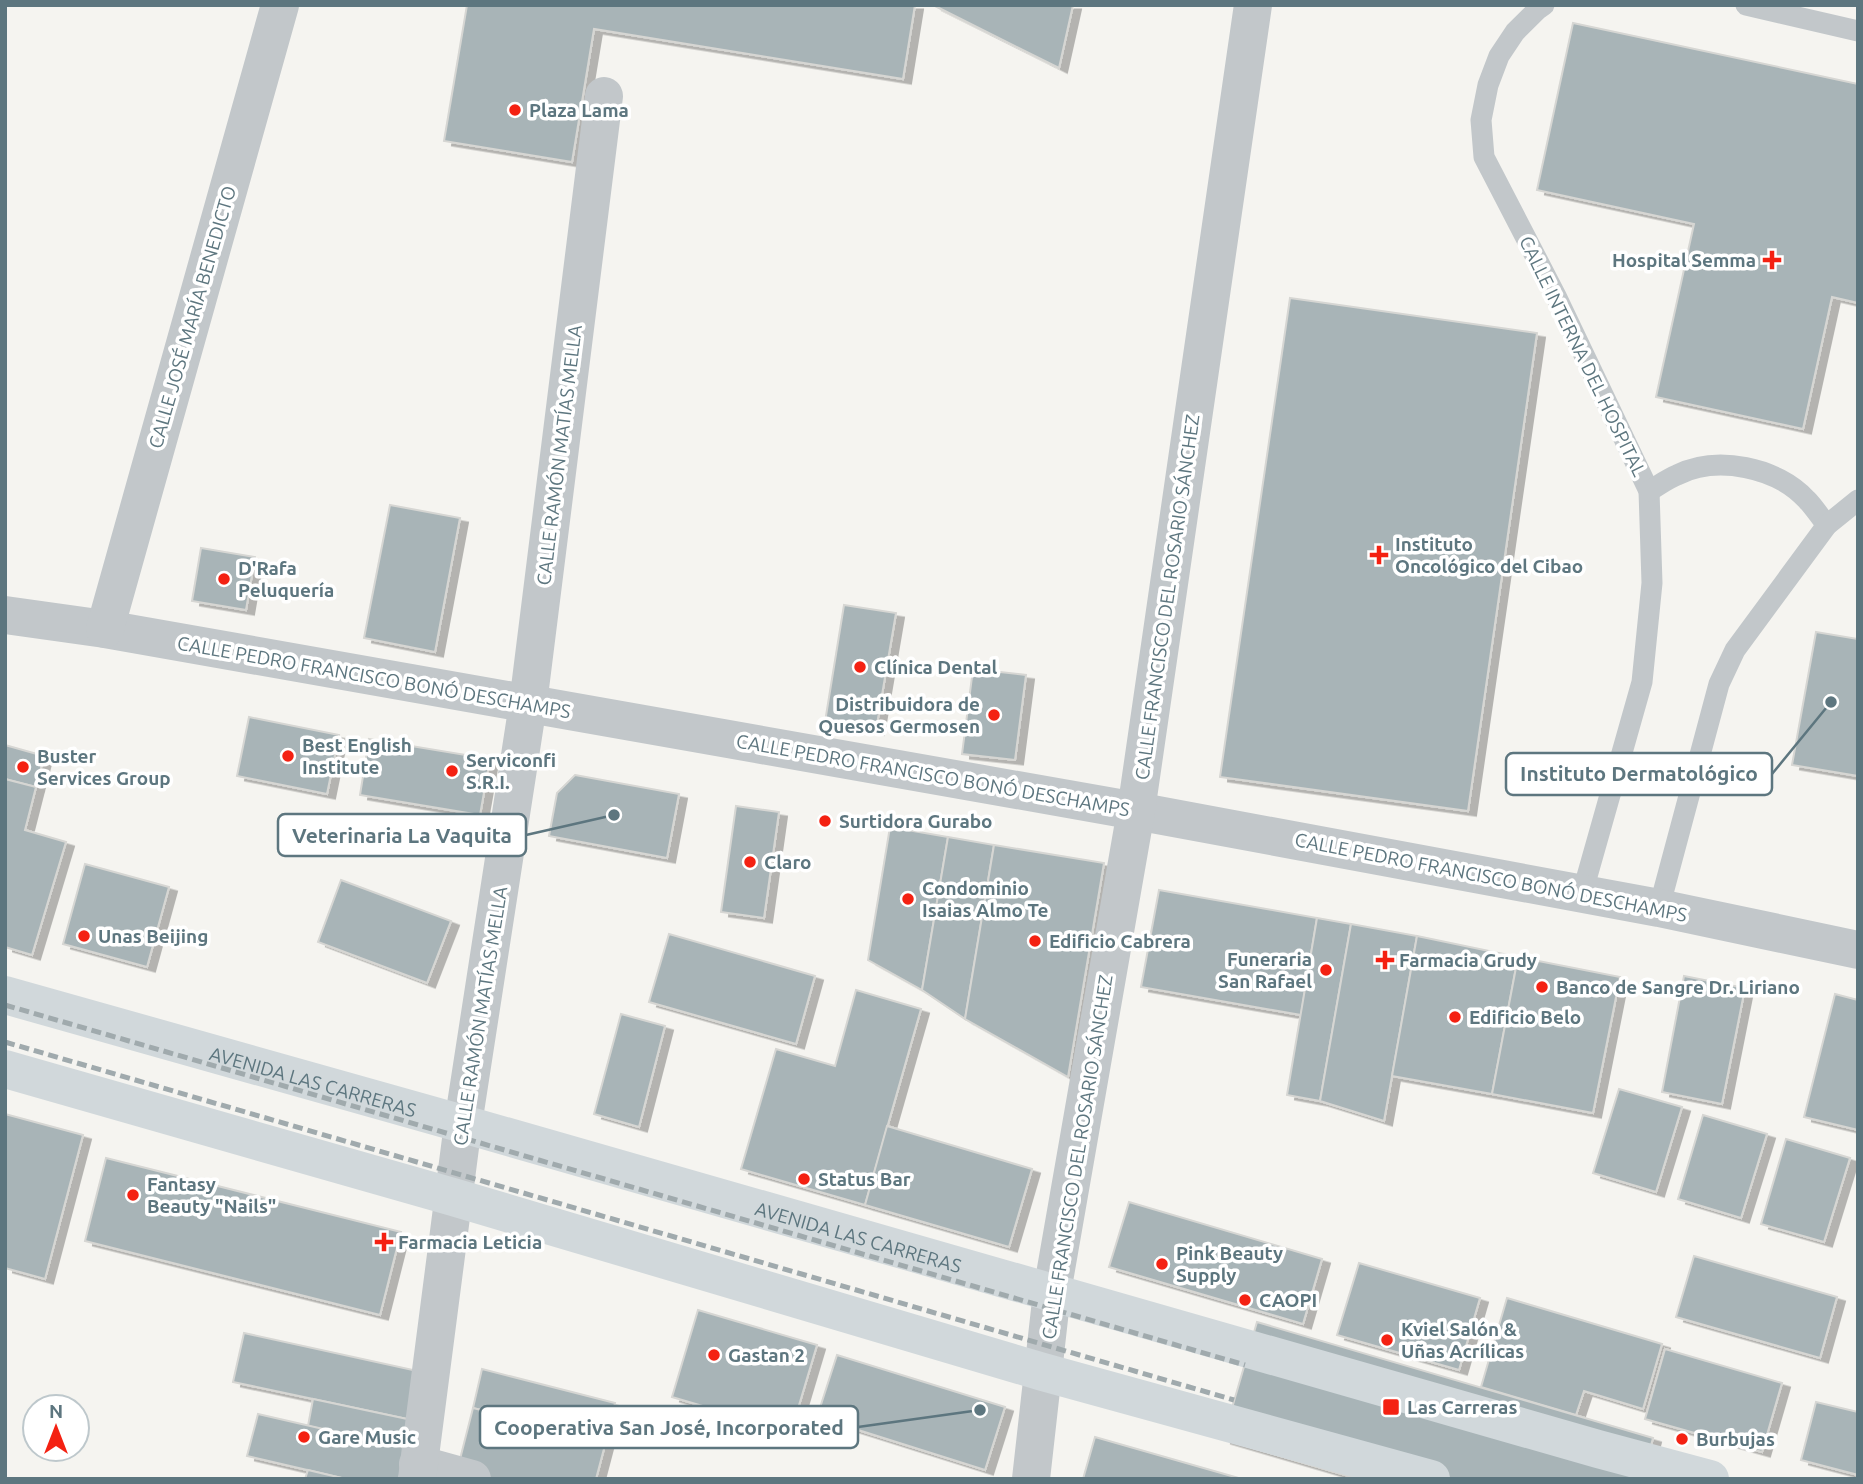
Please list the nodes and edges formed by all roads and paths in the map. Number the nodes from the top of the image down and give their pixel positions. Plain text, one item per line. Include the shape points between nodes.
1 (280, 5) edge
2 (1253, 5) edge
3 (1544, 5) edge
4 (1746, 5) edge
5 (1858, 31) edge
6 (604, 96) dead end
7 (1649, 491) junction
8 (1858, 500) edge
9 (1827, 526) junction
10 (5, 615) edge
11 (105, 629) junction
12 (528, 704) junction
13 (1136, 811) junction
14 (1582, 894) junction
15 (1659, 908) junction
16 (1858, 950) edge
17 (5, 996) edge
18 (5, 1069) edge
19 (463, 1124) junction
20 (453, 1197) junction
21 (1052, 1292) junction
22 (1043, 1372) junction
23 (418, 1471) edge
24 (472, 1479) edge
25 (1031, 1479) edge
26 (1431, 1479) edge
27 (1710, 1479) edge

1 - 11 street, CALLE JOSÉ MARÍA BENEDICTO
2 - 13 street, CALLE FRANCISCO DEL ROSARIO SÁNCHEZ
3 - 7 lane, CALLE INTERNA DEL HOSPITAL via 1515,32 1499,56 1481,120 1484,157
4 - 5 lane
6 - 12 street, CALLE RAMÓN MATÍAS MELLA
7 - 9 lane via 1678,474 1712,465 1746,467 1778,478 1806,498
7 - 14 lane, CALLE INTERNA DEL HOSPITAL via 1652,583 1642,682
8 - 9 lane
9 - 15 lane via 1735,650 1719,684
10 - 11 street, CALLE PEDRO FRANCISCO BONÓ DESCHAMPS
11 - 12 street, CALLE PEDRO FRANCISCO BONÓ DESCHAMPS
12 - 13 street, CALLE PEDRO FRANCISCO BONÓ DESCHAMPS
12 - 19 street, CALLE RAMÓN MATÍAS MELLA
13 - 14 street, CALLE PEDRO FRANCISCO BONÓ DESCHAMPS
13 - 21 street, CALLE FRANCISCO DEL ROSARIO SÁNCHEZ
14 - 15 street, CALLE PEDRO FRANCISCO BONÓ DESCHAMPS
15 - 16 street, CALLE PEDRO FRANCISCO BONÓ DESCHAMPS
17 - 19 main road, AVENIDA LAS CARRERAS
18 - 20 main road
19 - 20 street, CALLE RAMÓN MATÍAS MELLA
19 - 21 main road, AVENIDA LAS CARRERAS
20 - 22 main road
20 - 23 street, CALLE RAMÓN MATÍAS MELLA
21 - 22 street, CALLE FRANCISCO DEL ROSARIO SÁNCHEZ
21 - 27 main road, AVENIDA LAS CARRERAS
22 - 25 street, CALLE FRANCISCO DEL ROSARIO SÁNCHEZ
22 - 26 main road
23 - 24 street

